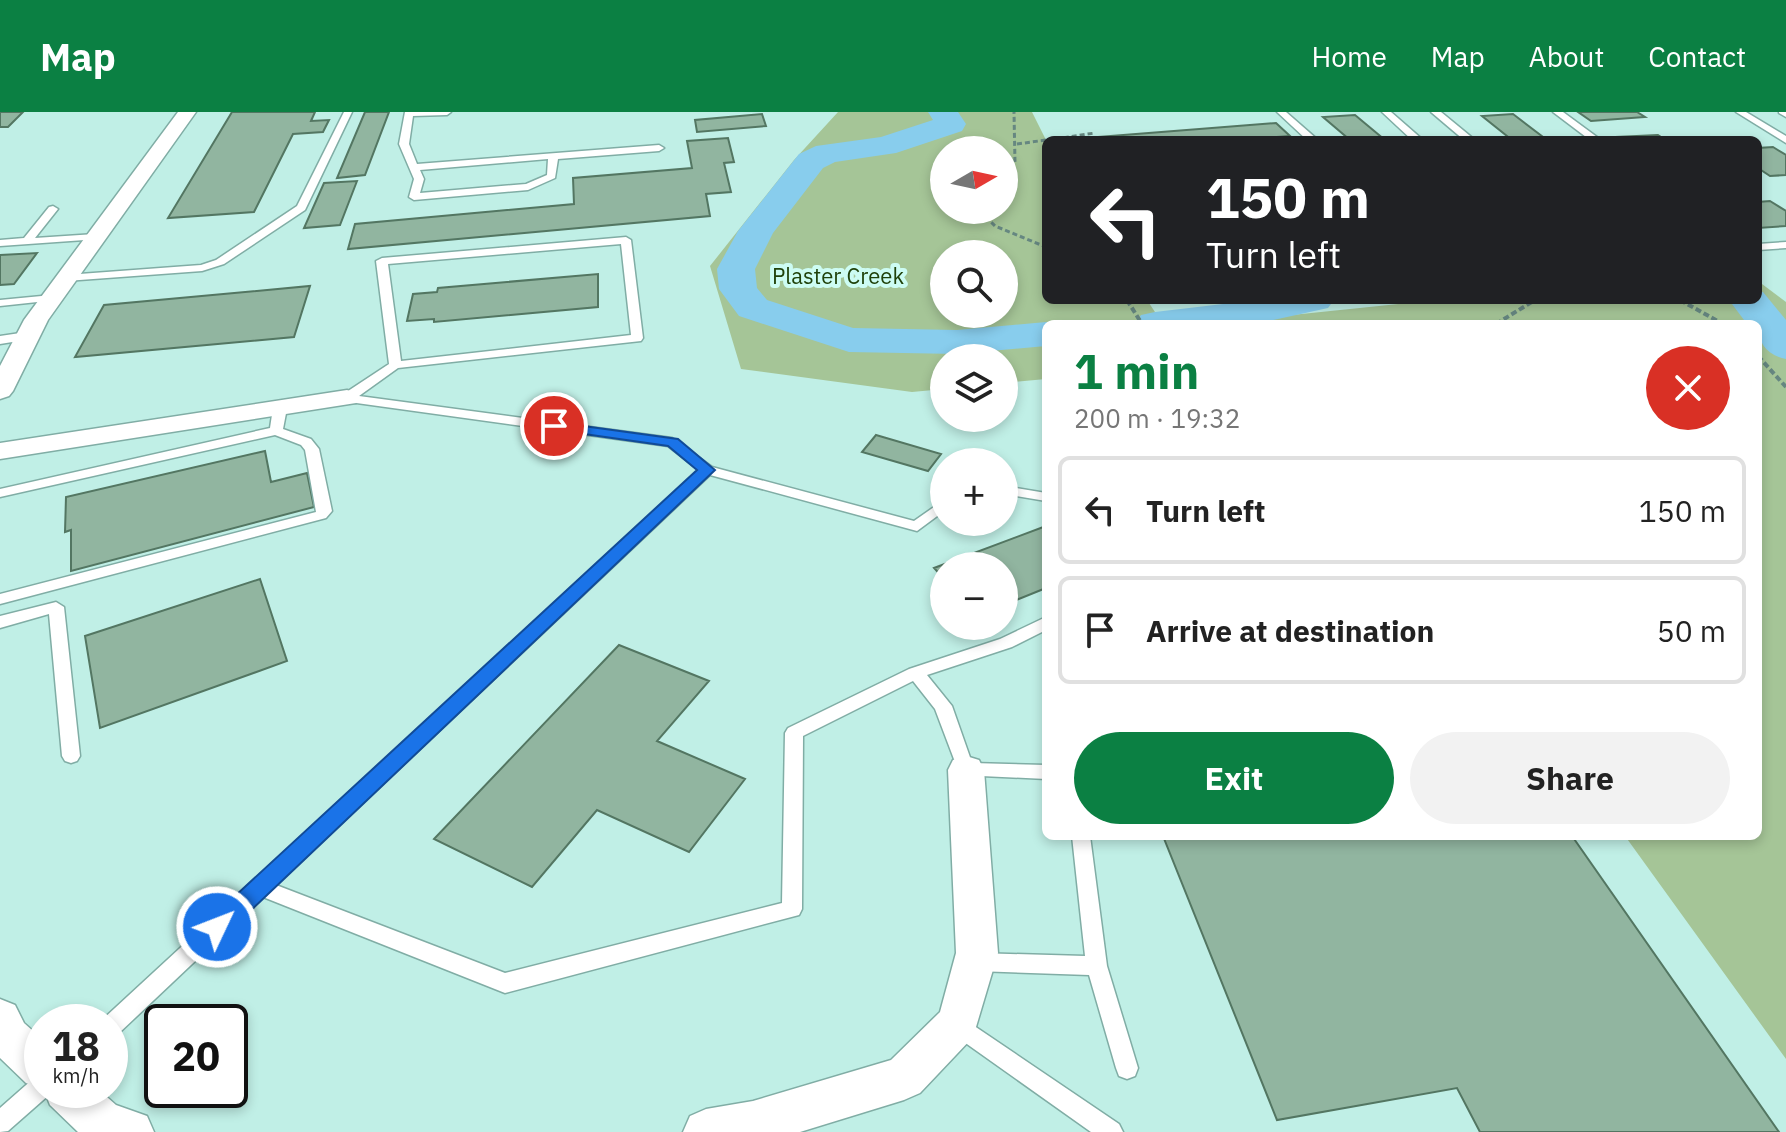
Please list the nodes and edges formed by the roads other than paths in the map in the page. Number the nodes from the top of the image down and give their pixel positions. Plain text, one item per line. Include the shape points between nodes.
1 (187, 112) edge
2 (348, 112) edge
3 (447, 112) edge
4 (1281, 112) edge
5 (1386, 112) edge
6 (1435, 112) edge
7 (1557, 112) edge
8 (1740, 112) edge
9 (409, 113) edge
10 (1308, 136) edge
11 (1413, 136) edge
12 (1465, 136) edge
13 (1590, 136) edge
14 (1786, 140) edge
15 (659, 148) dead end
16 (553, 156) junction
17 (416, 167) junction
18 (53, 209) dead end
19 (95, 237) junction
20 (27, 241) junction
21 (0, 243) edge
22 (1786, 245) edge
23 (1762, 247) edge
24 (66, 278) junction
25 (52, 298) junction
26 (0, 303) edge
27 (27, 336) junction
28 (0, 340) edge
29 (395, 365) junction
30 (2, 382) edge
31 (347, 398) junction
32 (278, 420) junction
33 (0, 451) edge
34 (707, 470) junction
35 (1018, 492) edge
36 (0, 493) edge
37 (1042, 496) edge
38 (930, 515) edge
39 (0, 599) edge
40 (0, 622) edge
41 (1042, 625) edge
42 (915, 673) junction
43 (71, 756) dead end
44 (966, 770) junction
45 (1042, 772) edge
46 (1081, 840) edge
47 (260, 887) junction
48 (974, 962) junction
49 (1097, 966) junction
50 (128, 1010) edge
51 (0, 1019) edge
52 (957, 1025) junction
53 (24, 1051) edge
54 (1127, 1068) dead end
55 (24, 1102) edge
56 (86, 1108) edge
57 (0, 1123) edge
58 (131, 1132) edge
59 (706, 1132) edge
60 (1111, 1132) edge

1 - 19 street
2 - 24 lane via 301,208 220,262 202,268
3 - 9 lane
4 - 10 lane
5 - 11 lane
6 - 12 lane
7 - 13 lane
8 - 14 lane
9 - 17 lane via 404,144
15 - 16 lane
16 - 17 lane
16 - 17 lane via 552,176 528,187 414,197
18 - 20 lane
19 - 20 lane
19 - 24 street
20 - 21 lane
22 - 23 lane
24 - 25 street
25 - 26 lane
25 - 27 street
27 - 28 lane
27 - 30 street
29 - 29 lane via 382,261 626,240 637,338
29 - 31 lane
31 - 32 street
31 - 34 lane via 672,442
32 - 33 street
32 - 36 lane
32 - 39 lane via 312,449 325,511 321,515
34 - 38 lane via 917,526
34 - 47 lane
35 - 37 lane
40 - 43 lane via 56,607
41 - 42 lane via 1006,643
42 - 44 lane via 943,706
42 - 47 lane via 794,733 792,909 505,983
44 - 45 lane
44 - 48 street
46 - 49 lane
47 - 50 lane
48 - 49 lane
48 - 52 street
49 - 54 lane
51 - 53 street
52 - 59 street via 904,1078 753,1124
52 - 60 lane
55 - 57 lane
56 - 58 street via 104,1125

